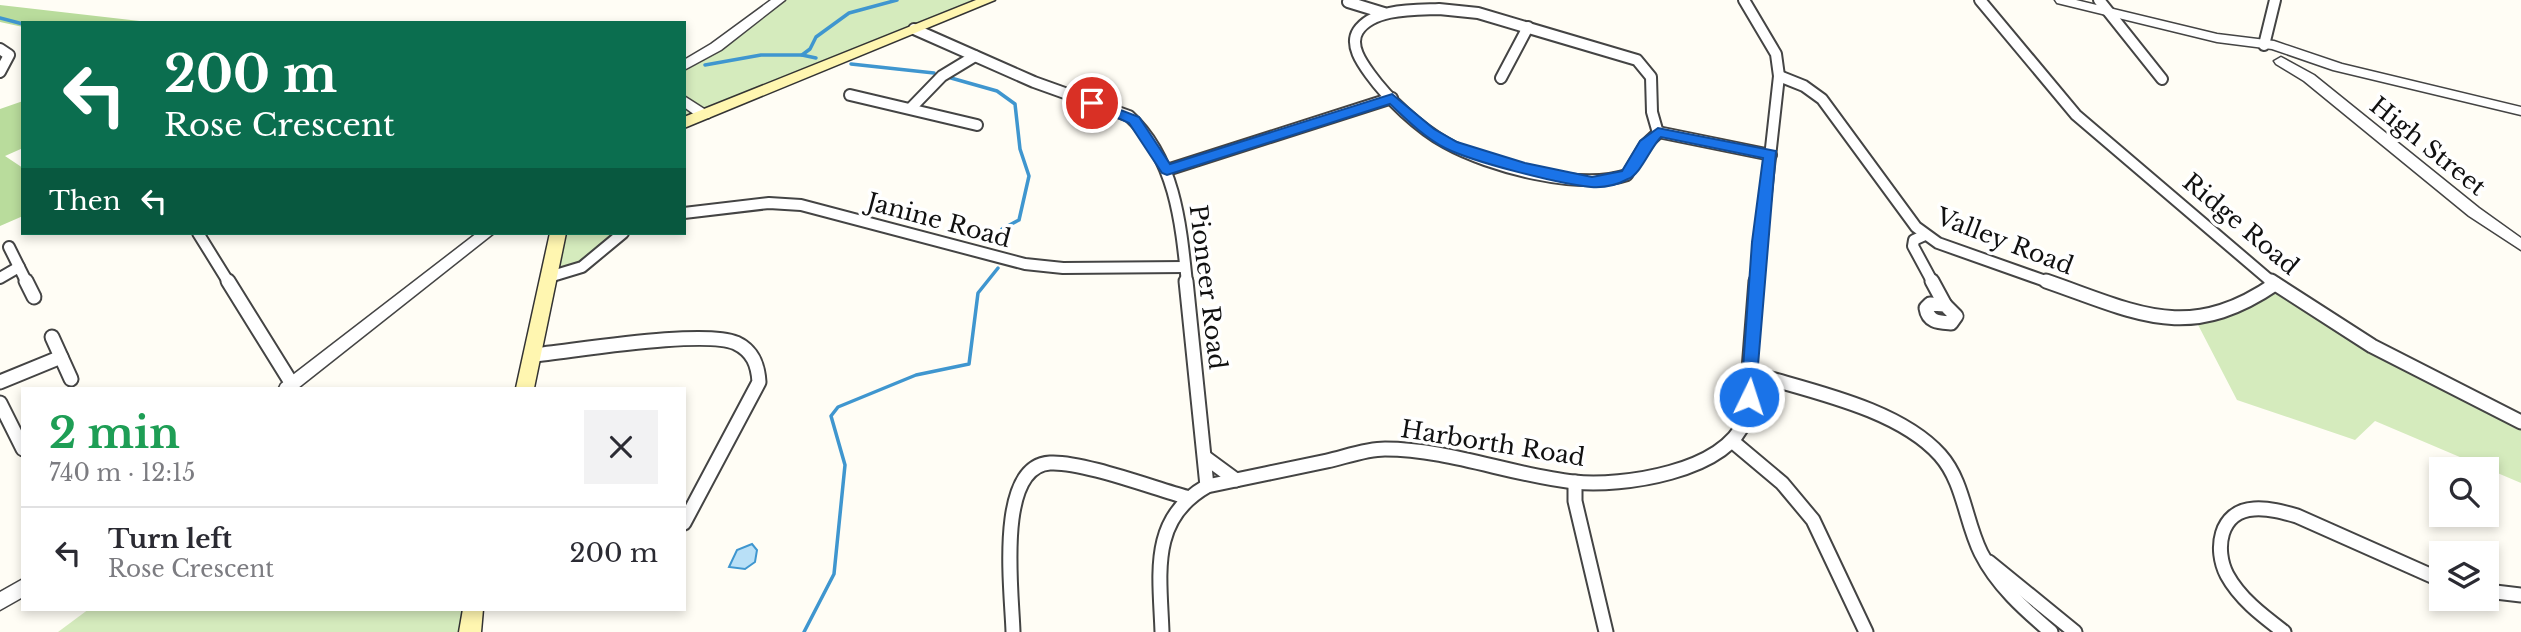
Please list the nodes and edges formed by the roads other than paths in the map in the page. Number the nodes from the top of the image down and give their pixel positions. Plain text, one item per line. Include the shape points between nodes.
1 (779, 0) edge
2 (988, 0) edge
3 (1744, 0) edge
4 (1980, 0) edge
5 (2061, 0) edge
6 (2099, 0) edge
7 (2275, 0) edge
8 (1347, 1) edge
9 (2108, 12) junction
10 (1387, 13) junction
11 (2268, 25) junction
12 (1361, 26) junction
13 (1528, 27) junction
14 (914, 29) junction
15 (2264, 48) junction
16 (0, 49) edge
17 (2284, 55) junction
18 (975, 56) junction
19 (2301, 61) junction
20 (686, 65) edge
21 (0, 72) edge
22 (1779, 76) junction
23 (1501, 78) dead end
24 (2309, 78) junction
25 (2162, 79) dead end
26 (850, 95) dead end
27 (1392, 98) junction
28 (686, 102) edge
29 (911, 108) junction
30 (2521, 111) edge
31 (704, 115) junction
32 (686, 122) edge
33 (977, 125) dead end
34 (1658, 132) junction
35 (1771, 155) junction
36 (1167, 170) junction
37 (686, 213) edge
38 (199, 235) edge
39 (483, 235) edge
40 (558, 235) edge
41 (621, 235) edge
42 (1925, 235) junction
43 (2521, 245) edge
44 (9, 247) dead end
45 (19, 267) junction
46 (1185, 267) junction
47 (549, 277) junction
48 (0, 278) edge
49 (2275, 284) junction
50 (34, 297) dead end
51 (1945, 305) dead end
52 (52, 337) dead end
53 (533, 355) junction
54 (61, 357) junction
55 (1751, 373) junction
56 (71, 379) dead end
57 (0, 382) edge
58 (290, 386) edge
59 (525, 387) edge
60 (0, 403) edge
61 (2521, 422) edge
62 (1732, 441) junction
63 (21, 446) edge
64 (1206, 458) junction
65 (1236, 480) junction
66 (1575, 482) junction
67 (1207, 486) junction
68 (1186, 497) junction
69 (686, 519) edge
70 (1986, 560) junction
71 (2429, 575) edge
72 (21, 588) edge
73 (2499, 592) edge
74 (2521, 595) edge
75 (0, 602) edge
76 (473, 611) edge
77 (470, 632) edge
78 (1013, 632) edge
79 (1162, 632) edge
80 (1606, 632) edge
81 (1866, 632) edge
82 (2051, 632) edge
83 (2075, 632) edge
84 (2284, 632) edge

1 - 20 street
2 - 14 main road
3 - 22 street via 1776,54
4 - 49 street, Ridge Road via 2076,115
5 - 9 street
6 - 9 street
7 - 11 street
8 - 10 street
8 - 12 street
9 - 15 street
9 - 25 street
10 - 12 street
10 - 13 street via 1453,9
11 - 15 street
11 - 17 street
12 - 27 street via 1355,56
13 - 23 street
13 - 34 street via 1622,53 1641,63 1653,81 1652,112
14 - 18 street, Pioneer Road
14 - 31 main road
15 - 17 street
16 - 21 street via 9,55
17 - 19 street
17 - 24 street, High Street
18 - 29 street via 942,76
18 - 36 street, Pioneer Road via 1129,116
19 - 24 street, High Street
19 - 30 street
22 - 35 street
22 - 42 street, Valley Road via 1822,99
24 - 43 street, High Street
26 - 29 street
27 - 34 street via 1452,146 1592,182 1627,175
27 - 36 street
28 - 31 street
29 - 33 street
31 - 32 main road
34 - 35 street
35 - 55 street via 1759,242
36 - 46 street, Pioneer Road
37 - 46 street, Janine Road via 788,203 1025,264
38 - 58 street
39 - 58 street
40 - 47 main road
41 - 47 street via 582,267
42 - 49 street, Valley Road via 2095,299 2161,318 2232,312
42 - 51 street via 1914,240 1913,246
44 - 45 street
45 - 48 street
45 - 50 street
46 - 64 street, Pioneer Road
47 - 53 main road
49 - 61 street, Ridge Road via 2372,346
52 - 54 street
53 - 59 main road
53 - 69 street via 706,337 729,339 751,352 760,368 759,382
54 - 56 street
54 - 57 street
55 - 62 street via 1746,419
55 - 70 street via 1887,419 1928,443 1953,473
60 - 63 street
62 - 66 street, Harborth Road via 1688,467
62 - 81 street via 1782,483 1813,520
64 - 65 street
64 - 67 street, Pioneer Road
65 - 66 street, Harborth Road via 1382,449
65 - 67 street, Harborth Road
66 - 80 street via 1575,500
67 - 68 street, Harborth Road
68 - 78 street via 1069,464 1051,462 1031,468 1018,485 1014,509
68 - 79 street via 1170,517 1162,541
70 - 82 street via 2004,590
70 - 83 street
71 - 84 street via 2301,517 2267,510 2243,512 2222,530 2218,544 2222,564 2247,600
72 - 75 street
73 - 74 street
76 - 77 main road

